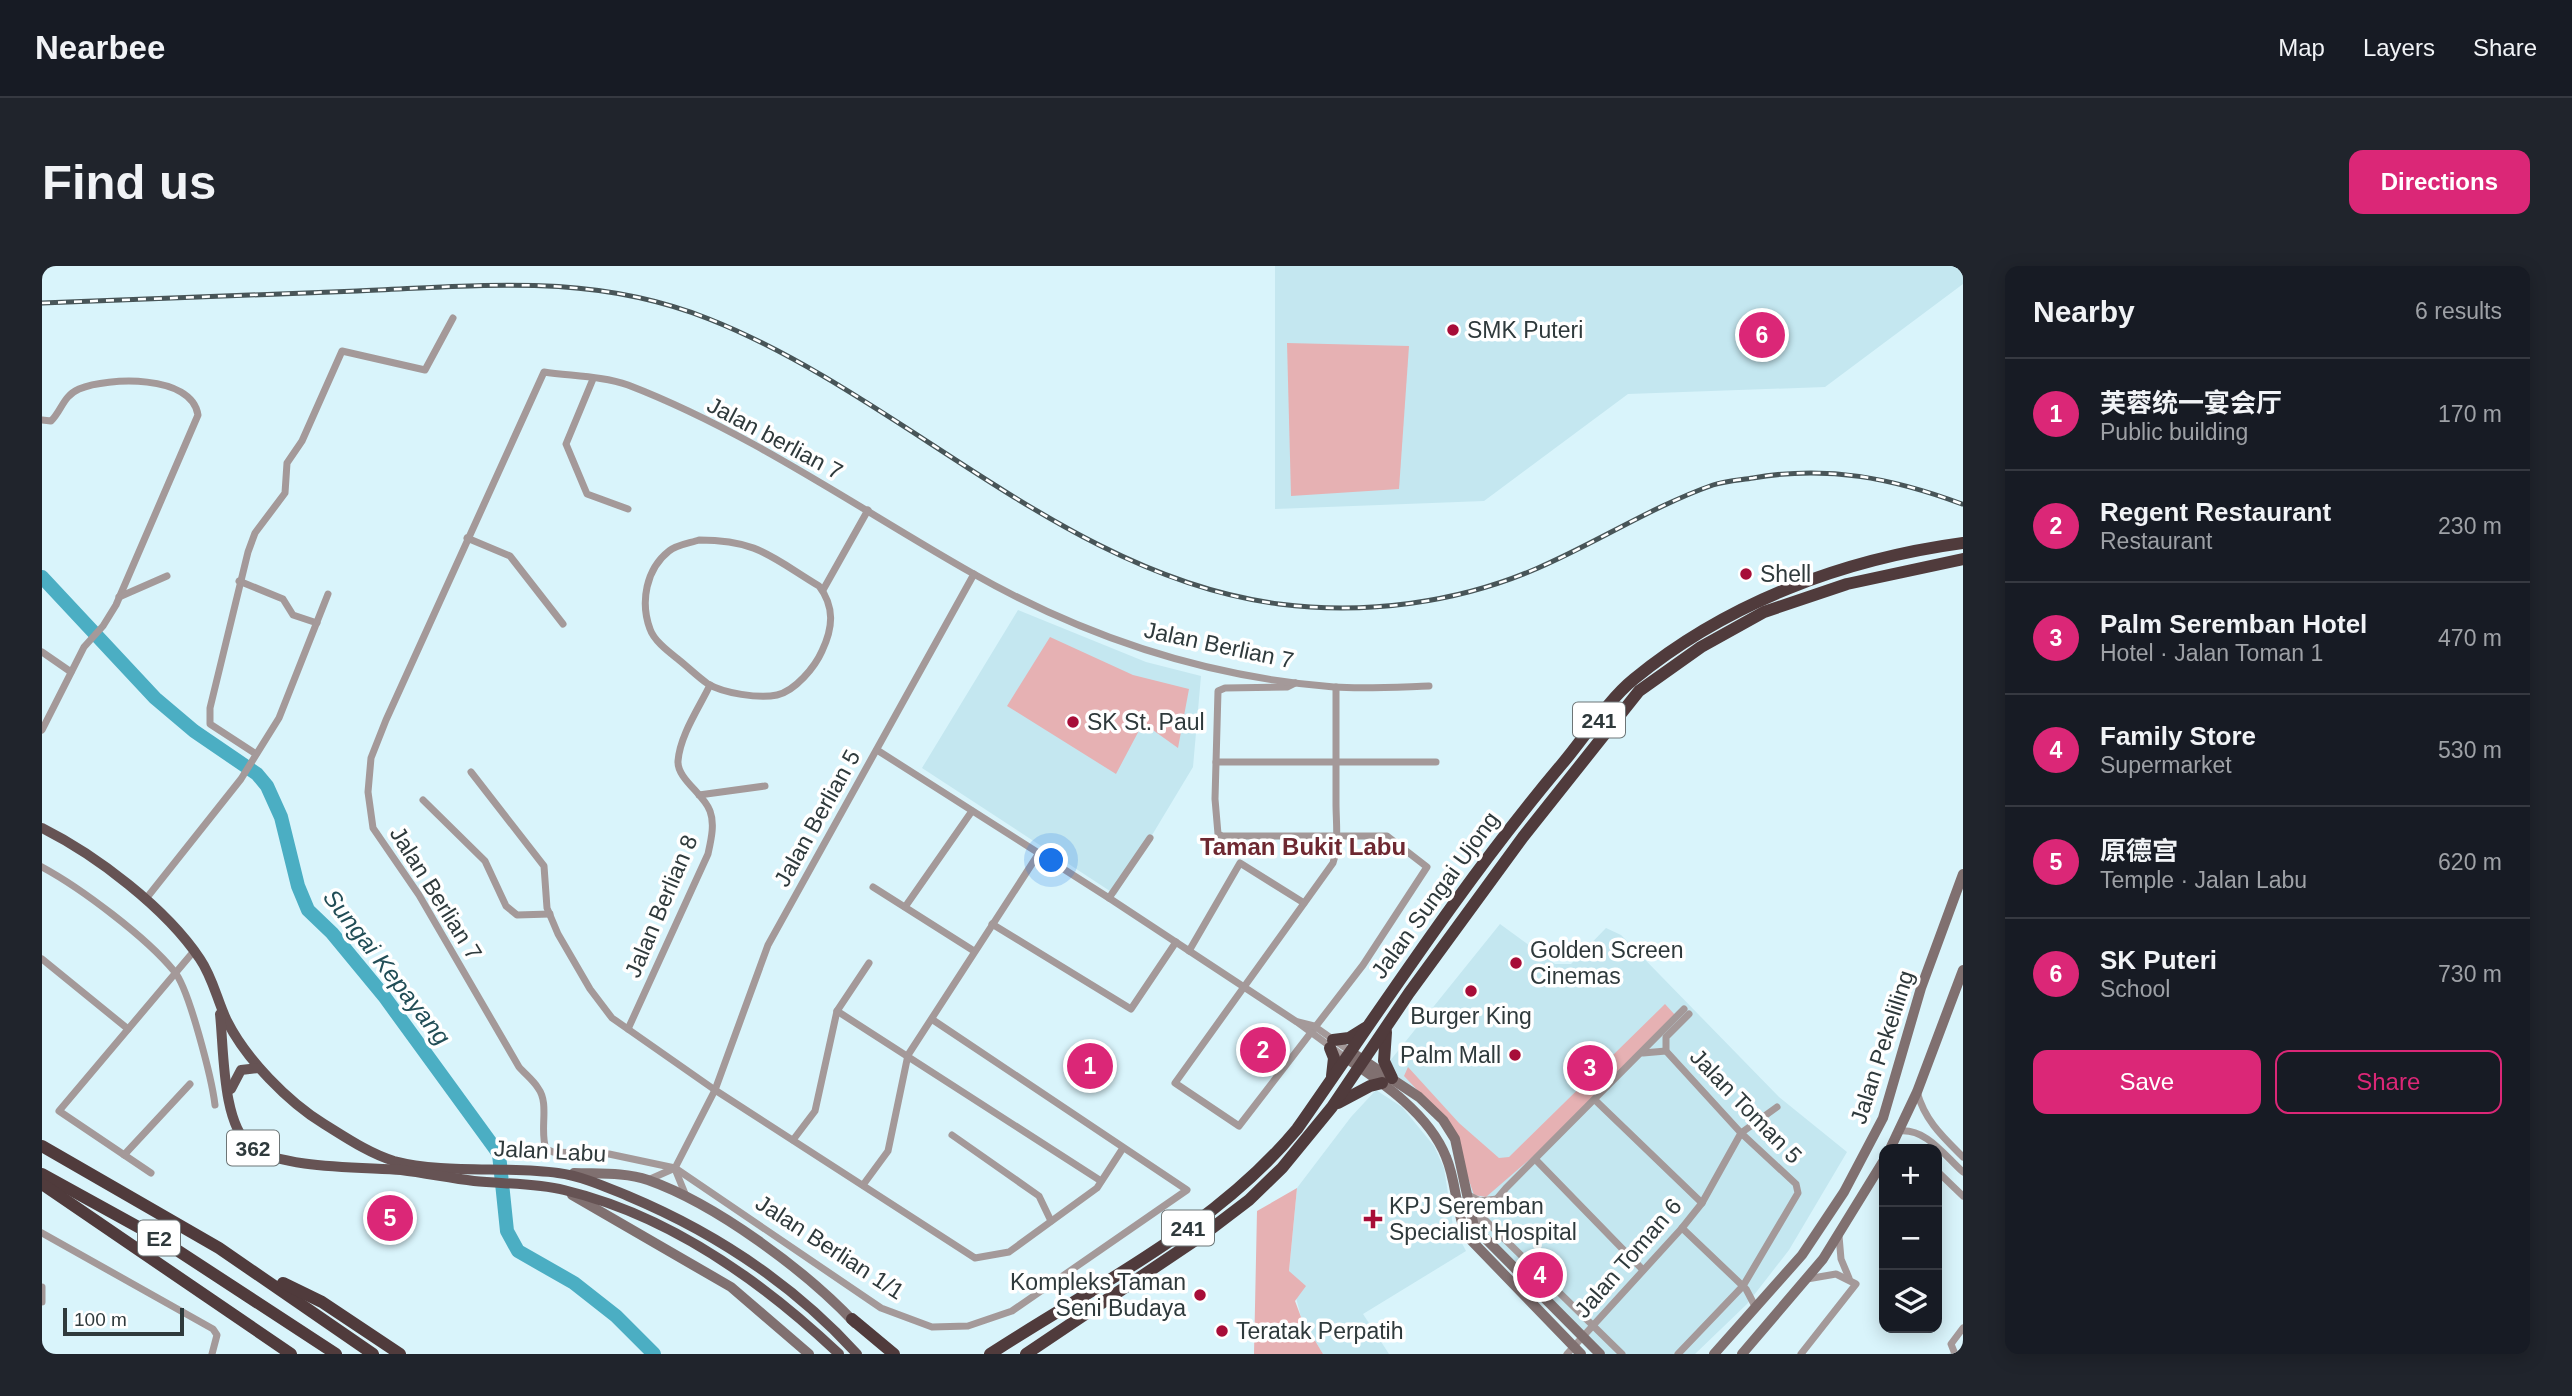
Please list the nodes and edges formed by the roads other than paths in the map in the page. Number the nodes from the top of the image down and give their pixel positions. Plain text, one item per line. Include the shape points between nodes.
1 (453, 318) dead end
2 (544, 372) joint
3 (593, 379) junction
4 (42, 420) edge
5 (628, 509) dead end
6 (868, 510) junction
7 (467, 538) junction
8 (1963, 543) edge
9 (1963, 559) edge
10 (974, 574) junction
11 (167, 576) dead end
12 (239, 580) junction
13 (822, 590) junction
14 (328, 594) dead end
15 (119, 597) junction
16 (317, 623) junction
17 (563, 624) dead end
18 (42, 652) edge
19 (71, 672) junction
20 (1296, 682) junction
21 (710, 685) junction
22 (1429, 686) dead end
23 (1336, 687) junction
24 (42, 730) edge
25 (877, 750) junction
26 (255, 756) junction
27 (1216, 762) junction
28 (1336, 762) junction
29 (1436, 762) dead end
30 (471, 772) dead end
31 (765, 786) dead end
32 (699, 795) junction
33 (424, 800) dead end
34 (972, 811) junction
35 (42, 828) edge
36 (1336, 835) junction
37 (1150, 838) dead end
38 (1039, 853) junction
39 (42, 867) edge
40 (1963, 874) edge
41 (873, 887) dead end
42 (1109, 898) junction
43 (145, 900) junction
44 (1304, 902) junction
45 (905, 908) junction
46 (550, 914) junction
47 (992, 924) junction
48 (1176, 942) junction
49 (194, 951) junction
50 (974, 951) junction
51 (1189, 951) junction
52 (42, 959) edge
53 (869, 963) dead end
54 (1963, 970) edge
55 (176, 972) junction
56 (1243, 986) junction
57 (219, 1005) junction
58 (837, 1012) junction
59 (933, 1020) junction
60 (1369, 1026) junction
61 (1387, 1028) junction
62 (128, 1029) junction
63 (628, 1029) junction
64 (1311, 1029) junction
65 (1332, 1044) junction
66 (1666, 1051) junction
67 (1641, 1053) junction
68 (908, 1055) junction
69 (1349, 1055) junction
70 (1363, 1065) junction
71 (258, 1068) junction
72 (1331, 1080) junction
73 (1387, 1081) junction
74 (190, 1084) dead end
75 (715, 1090) junction
76 (1917, 1092) junction
77 (229, 1095) junction
78 (1595, 1100) junction
79 (215, 1105) dead end
80 (1332, 1107) junction
81 (1777, 1107) dead end
82 (1899, 1131) junction
83 (1741, 1133) junction
84 (952, 1135) dead end
85 (793, 1140) junction
86 (1892, 1144) edge
87 (42, 1146) edge
88 (1123, 1148) junction
89 (124, 1155) junction
90 (1963, 1157) edge
91 (1536, 1160) junction
92 (675, 1168) junction
93 (1879, 1168) edge
94 (151, 1172) dead end
95 (1963, 1172) edge
96 (559, 1173) junction
97 (42, 1174) edge
98 (1942, 1176) edge
99 (648, 1180) junction
100 (1101, 1181) junction
101 (42, 1184) edge
102 (863, 1185) junction
103 (562, 1190) junction
104 (1468, 1195) junction
105 (1963, 1196) edge
106 (687, 1197) junction
107 (1497, 1199) junction
108 (1702, 1203) junction
109 (1482, 1217) junction
110 (1051, 1222) junction
111 (1474, 1227) junction
112 (1682, 1228) junction
113 (42, 1233) edge
114 (1467, 1236) junction
115 (1839, 1236) junction
116 (1520, 1254) junction
117 (1511, 1264) junction
118 (248, 1266) junction
119 (1643, 1270) junction
120 (1849, 1278) junction
121 (1807, 1279) junction
122 (42, 1287) edge
123 (1744, 1287) junction
124 (1771, 1293) junction
125 (42, 1302) edge
126 (1756, 1308) junction
127 (852, 1320) junction
128 (1593, 1326) junction
129 (1963, 1328) edge
130 (1584, 1337) junction
131 (213, 1352) edge
132 (1574, 1352) edge
133 (291, 1354) edge
134 (336, 1354) edge
135 (373, 1354) edge
136 (400, 1354) edge
137 (809, 1354) edge
138 (839, 1354) edge
139 (857, 1354) edge
140 (884, 1354) edge
141 (894, 1354) edge
142 (990, 1354) edge
143 (1026, 1354) edge
144 (1600, 1354) edge
145 (1622, 1354) edge
146 (1678, 1354) edge
147 (1714, 1354) edge
148 (1742, 1354) edge
149 (1801, 1354) edge
150 (1955, 1354) edge

1 - 12 street via 425,370 349,350 338,355 302,441 286,464 285,493 255,533
2 - 3 street, Jalan berlian 7
2 - 7 street, Jalan Berlian 7
3 - 5 street via 566,444 587,494
3 - 6 street, Jalan berlian 7 via 625,384 748,442
4 - 15 street via 51,421 64,399 79,389 115,383 171,385 189,396 198,411 178,468
6 - 10 street, Jalan berlian 7
6 - 13 street
7 - 17 street via 510,556
7 - 92 street, Jalan Berlian 7 via 371,758 368,792 373,828 419,895 519,1067 539,1089 546,1149 609,1154
8 - 60 highway, Jalan Sungai Ujong / 241 via 1845,568 1779,591 1726,618 1632,680 1508,828
9 - 61 highway, Jalan Sungai Ujong / 241 via 1847,584 1764,612 1701,647 1639,691 1523,837
10 - 20 street, Jalan Berlian 7 via 1108,638 1169,659
10 - 25 street, Jalan Berlian 5
11 - 15 street
12 - 16 street via 283,599 293,615
12 - 26 street via 209,719
13 - 21 street via 832,624 828,638 821,655 791,688 761,695
13 - 21 street via 757,547 699,540 670,549 652,569 646,587 650,631
14 - 16 street
15 - 19 street
16 - 26 street via 279,718
18 - 19 street
19 - 24 street
20 - 23 street, Jalan Berlian 7
20 - 27 street via 1287,687 1218,691
21 - 32 street, Jalan Berlian 8 via 678,762 680,773
22 - 23 street, Jalan Berlian 7
23 - 28 street
25 - 34 street
25 - 75 street, Jalan Berlian 5 via 768,945
26 - 43 street
27 - 28 street
27 - 36 street via 1217,834
28 - 29 street
28 - 36 street
30 - 46 street via 544,866
31 - 32 street
32 - 63 street, Jalan Berlian 8 via 710,810 713,834 708,854
33 - 46 street via 485,861 506,906 517,915
34 - 38 street
34 - 45 street
35 - 43 main road, Jalan Labu / 362
36 - 44 street via 1333,863
36 - 64 street via 1387,836 1427,867 1363,965
37 - 42 street
38 - 42 street
38 - 47 street
39 - 55 street via 93,901
40 - 124 street, Jalan Pekeliling via 1883,1118 1844,1192
41 - 45 street
42 - 48 street
43 - 49 main road, Jalan Labu / 362
44 - 51 street via 1240,863
44 - 56 street
45 - 50 street
46 - 63 street via 590,989 612,1018
47 - 48 street via 1131,1009
47 - 50 street
48 - 51 street
49 - 55 street
49 - 57 main road, Jalan Labu / 362 via 211,977
50 - 59 street
51 - 56 street
52 - 62 street
53 - 58 street
54 - 76 street, Jalan Pekeliling
55 - 62 street
55 - 79 street
56 - 64 street
56 - 64 street via 1175,1083 1239,1126
57 - 71 main road, Jalan Labu / 362
57 - 77 main road, Jalan Labu / 362
58 - 68 street
58 - 85 street via 815,1111
59 - 68 street
59 - 88 street
60 - 65 highway
60 - 69 highway, Jalan Sungai Ujong / 241
61 - 70 highway, Jalan Sungai Ujong / 241
61 - 73 highway
62 - 89 street via 59,1111
63 - 75 street
64 - 65 street
65 - 69 street
65 - 72 highway
66 - 67 street, Jalan Toman 5
66 - 67 street, Jalan Toman 5 via 1666,1037 1687,1011
66 - 83 street, Jalan Toman 5
67 - 78 street
68 - 100 street
68 - 102 street via 888,1152
69 - 70 street
69 - 72 highway, Jalan Sungai Ujong / 241
70 - 73 street
70 - 80 highway, Jalan Sungai Ujong / 241
71 - 77 main road via 241,1070
71 - 96 main road, Jalan Labu / 362 via 321,1122 382,1156 403,1162
72 - 142 highway, Jalan Sungai Ujong / 241 via 1270,1161 1241,1188 1195,1223
73 - 80 highway
73 - 104 street via 1419,1097 1443,1120 1455,1139
73 - 114 street via 1440,1143
74 - 89 street
75 - 85 street
75 - 92 street, Jalan Berlian 5
76 - 82 street, Jalan Pekeliling
76 - 90 street via 1933,1127
77 - 103 main road, Jalan Labu / 362 via 238,1134 269,1155 321,1165
78 - 91 street
78 - 108 street
80 - 143 highway, Jalan Sungai Ujong / 241 via 1249,1200
81 - 83 street, Jalan Toman 6
82 - 86 street, Jalan Pekeliling
82 - 95 street via 1913,1130 1925,1136
83 - 108 street, Jalan Toman 6
83 - 123 street, Jalan Toman 5 via 1798,1188
84 - 110 street via 1038,1196
85 - 102 street
87 - 118 highway, E2
88 - 92 street, Jalan Berlian 1/1 via 1187,1190 1012,1311 968,1326 932,1327 881,1308
88 - 100 street
89 - 94 street
91 - 107 street
91 - 119 street
92 - 99 street
92 - 106 street
93 - 115 street
96 - 99 street, Jalan Labu / 362
96 - 139 main road via 599,1184 677,1217 764,1270
97 - 134 highway, E2 via 160,1239
98 - 105 street
99 - 106 street, Jalan Labu / 362
100 - 110 street
101 - 133 highway
102 - 110 street via 975,1258 1009,1252
103 - 137 street, Jalan Labu / 362 via 731,1287
103 - 138 main road via 607,1203 664,1228 728,1264 779,1299
104 - 107 street via 1480,1201
104 - 111 street
106 - 127 street, Jalan Labu / 362 via 773,1252
107 - 109 street
108 - 112 street, Jalan Toman 6
109 - 111 street
109 - 116 street
111 - 114 street
111 - 117 street
112 - 119 street, Jalan Toman 6
112 - 123 street
113 - 131 street via 213,1329 217,1335
114 - 132 street
115 - 120 street
115 - 121 street
116 - 117 street
116 - 128 street
117 - 130 street
118 - 135 highway, E2
118 - 136 highway via 322,1302
119 - 128 street, Jalan Toman 6
120 - 121 street via 1830,1274
120 - 149 street via 1857,1284
121 - 148 street
122 - 125 street
123 - 124 street
123 - 126 street
123 - 146 street
124 - 126 street, Jalan Pekeliling
126 - 147 street, Jalan Pekeliling
127 - 140 street, Jalan Labu / 362
127 - 141 highway
128 - 130 street, Jalan Toman 6
128 - 145 street
129 - 150 street via 1951,1344
130 - 132 street, Jalan Toman 6
130 - 144 street

